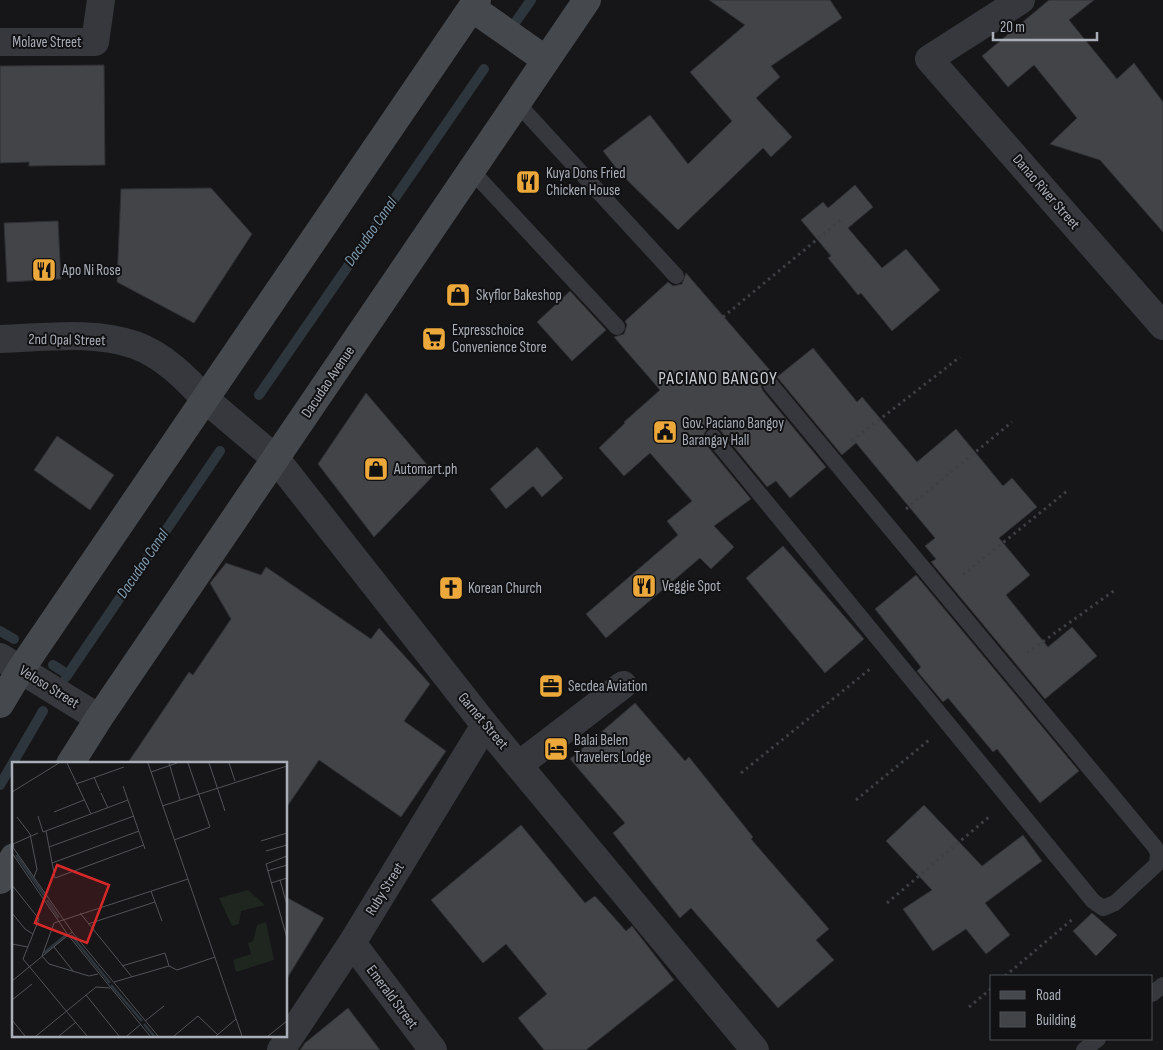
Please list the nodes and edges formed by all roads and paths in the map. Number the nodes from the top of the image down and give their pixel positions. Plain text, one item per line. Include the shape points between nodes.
1 (101, 0) edge
2 (587, 0) edge
3 (1021, 0) edge
4 (474, 4) edge
5 (0, 42) edge
6 (546, 60) junction
7 (517, 103) junction
8 (471, 170) junction
9 (843, 218) dead end
10 (676, 276) dead end
11 (723, 317) dead end
12 (1163, 326) edge
13 (617, 327) dead end
14 (0, 339) edge
15 (960, 357) dead end
16 (772, 385) dead end
17 (205, 399) junction
18 (1012, 422) dead end
19 (712, 437) dead end
20 (832, 457) junction
21 (276, 459) junction
22 (1067, 491) dead end
23 (888, 524) junction
24 (1115, 590) dead end
25 (944, 592) junction
26 (890, 652) junction
27 (10, 663) edge
28 (1006, 668) junction
29 (623, 685) dead end
30 (0, 704) edge
31 (99, 718) junction
32 (948, 724) junction
33 (486, 726) junction
34 (71, 762) edge
35 (520, 764) junction
36 (741, 773) dead end
37 (1010, 799) junction
38 (856, 800) dead end
39 (12, 860) edge
40 (0, 880) edge
41 (1093, 901) junction
42 (887, 903) dead end
43 (352, 943) junction
44 (1007, 975) edge
45 (990, 990) edge
46 (969, 1007) dead end
47 (1097, 1040) edge
48 (281, 1050) edge
49 (433, 1050) edge
50 (755, 1050) edge
51 (1084, 1050) edge

1 - 5 street, Molave Street via 95,42
2 - 6 main road, Dacudao Avenue
3 - 12 street, Danao River Street via 929,59
4 - 6 main road
4 - 17 main road
6 - 7 main road, Dacudao Avenue
7 - 8 main road, Dacudao Avenue
7 - 10 lane
8 - 13 lane
8 - 21 main road, Dacudao Avenue
9 - 11 path
14 - 17 street, 2nd Opal Street via 86,337 135,345 187,379
15 - 20 path
16 - 20 lane
17 - 21 street, Garnet Street
17 - 27 main road
18 - 23 path
19 - 26 lane
20 - 23 lane
21 - 31 main road, Dacudao Avenue
21 - 33 street, Garnet Street
22 - 25 path
23 - 25 lane
24 - 28 path
25 - 28 lane
26 - 32 lane
26 - 36 path
27 - 30 main road
27 - 31 street, Veloso Street
28 - 41 lane via 1158,853 1157,864 1115,902 1103,908
29 - 35 street
31 - 34 main road, Dacudao Avenue
32 - 37 lane
32 - 38 path
33 - 35 street, Garnet Street
33 - 43 street, Ruby Street
35 - 50 street, Garnet Street
37 - 41 lane
37 - 42 path
39 - 40 main road
41 - 44 path
43 - 48 street, Ruby Street
43 - 49 street, Emerald Street
45 - 46 path
47 - 51 lane

